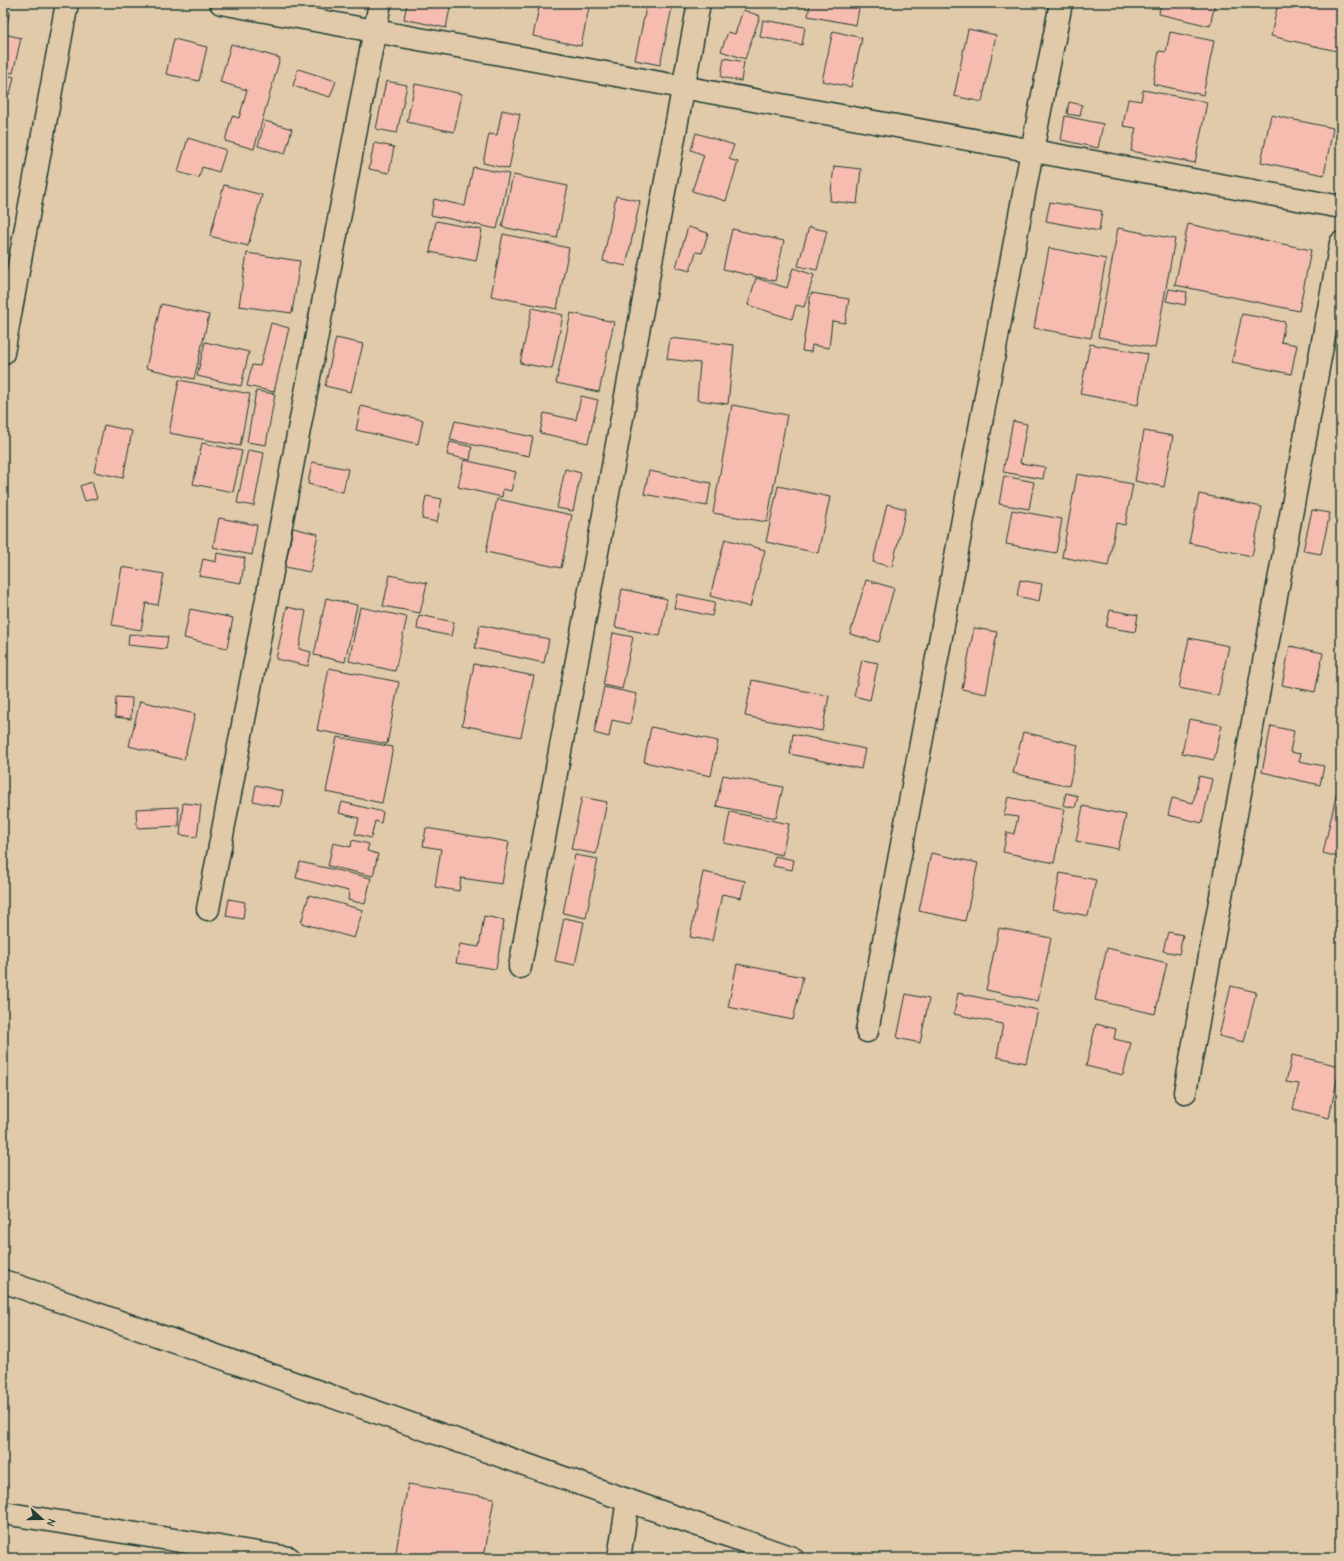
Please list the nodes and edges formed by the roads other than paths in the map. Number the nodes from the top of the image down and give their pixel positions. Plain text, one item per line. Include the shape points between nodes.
1 (67, 3) edge
2 (221, 3) edge
3 (380, 3) edge
4 (699, 3) edge
5 (1060, 3) edge
6 (375, 31) junction
7 (684, 87) junction
8 (1032, 151) junction
9 (1341, 207) edge
10 (1341, 243) edge
11 (3, 353) edge
12 (208, 909) dead end
13 (520, 967) dead end
14 (868, 1031) dead end
15 (1185, 1092) dead end
16 (3, 1281) edge
17 (628, 1500) junction
18 (3, 1514) edge
19 (289, 1558) edge
20 (619, 1558) edge
21 (792, 1558) edge

1 - 11 street
2 - 6 street
3 - 6 street
4 - 7 street
5 - 8 street
6 - 7 street
6 - 12 street
7 - 8 street
7 - 13 street
8 - 9 street
8 - 14 street
10 - 15 street
16 - 17 street
17 - 20 street
17 - 21 street
18 - 19 street

